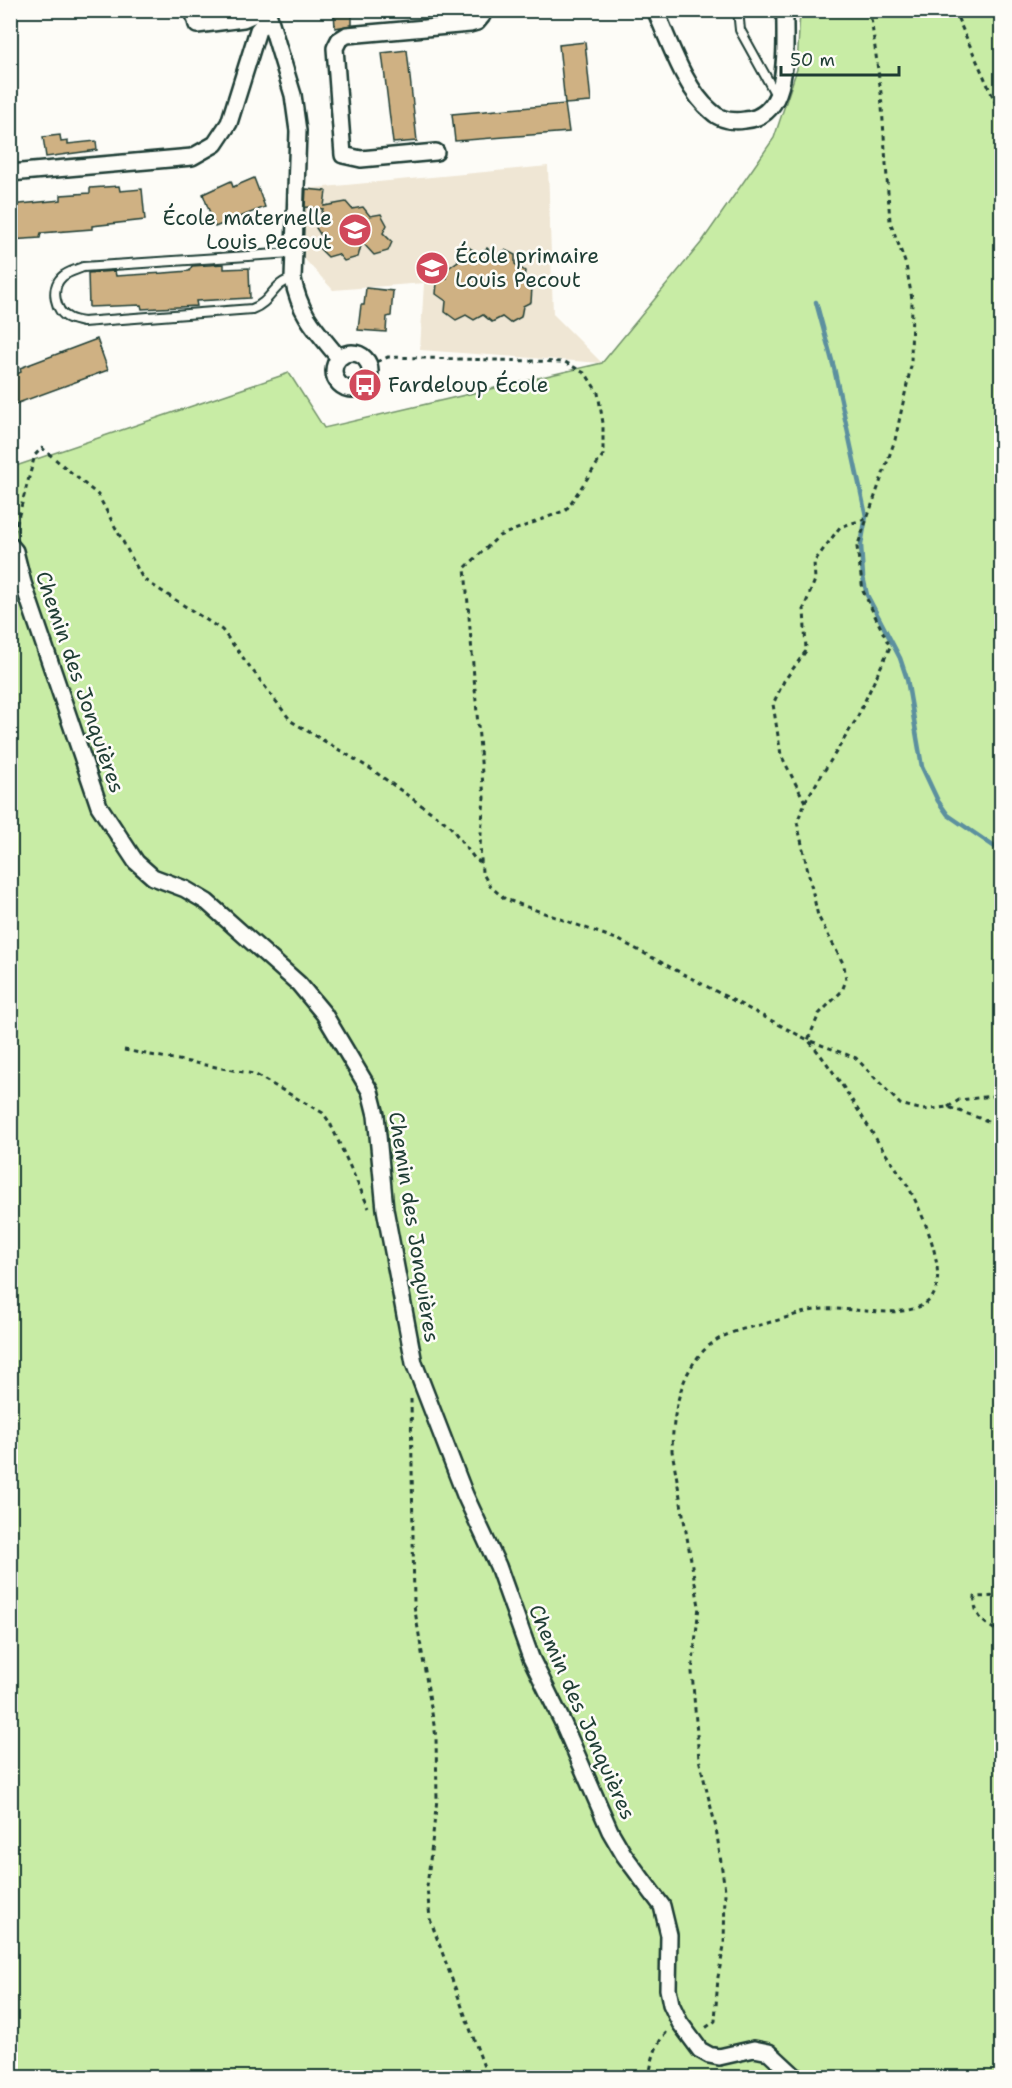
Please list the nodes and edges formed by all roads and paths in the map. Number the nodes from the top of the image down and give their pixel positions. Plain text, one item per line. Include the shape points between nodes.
1 (193, 10) edge
2 (482, 10) edge
3 (655, 10) edge
4 (738, 10) edge
5 (785, 10) edge
6 (870, 10) edge
7 (954, 10) edge
8 (266, 13) edge
9 (777, 96) junction
10 (1002, 117) edge
11 (436, 152) dead end
12 (10, 173) edge
13 (292, 254) junction
14 (293, 279) junction
15 (339, 358) junction
16 (369, 365) junction
17 (868, 518) junction
18 (11, 546) edge
19 (805, 802) junction
20 (482, 863) junction
21 (808, 1040) junction
22 (124, 1050) dead end
23 (1002, 1095) edge
24 (948, 1107) junction
25 (1002, 1126) edge
26 (386, 1209) junction
27 (411, 1395) dead end
28 (1002, 1596) edge
29 (1002, 1634) edge
30 (684, 2029) junction
31 (10, 2069) edge
32 (26, 2078) edge
33 (488, 2078) edge
34 (649, 2078) edge
35 (797, 2078) edge

1 - 8 street via 197,25
2 - 11 street via 477,22 470,24 347,35 335,48 343,155 361,159
3 - 9 street via 700,99 719,117 730,120 764,116
4 - 9 lane via 740,30
5 - 9 street via 784,55
6 - 17 path via 881,93 890,221 906,265 912,299 911,366 895,440
7 - 10 path
8 - 12 street via 229,123 215,144 192,158
8 - 13 street via 293,96 298,131
13 - 14 street
13 - 14 lane via 83,267 63,275 55,294 59,309 67,318 82,322 252,309 268,300 279,284
14 - 15 street via 303,314
15 - 16 street via 352,352 366,358
15 - 16 street via 335,378 352,390 365,385
16 - 20 path via 388,357 565,362 586,374 598,393 603,455 566,510 498,536 465,568 484,798
17 - 19 path via 857,547 863,591 890,647 856,720
17 - 19 path via 840,527 814,562 815,580 804,608 806,651 773,704 781,755
18 - 20 path via 35,455 42,448 98,495 143,579 222,630 291,721 371,769 449,825
18 - 26 street, Chemin des Jonquières via 99,806 136,862 153,877 207,902 299,984 324,1014 370,1091
19 - 21 path via 797,822 818,916 844,965 846,980 842,991 819,1014
20 - 21 path via 490,886 505,899 619,940
21 - 24 path via 856,1058 900,1104 923,1110
21 - 30 path via 826,1060 912,1193 936,1256 939,1279 936,1292 926,1303 903,1311 822,1309 730,1333 694,1362 680,1388 672,1426 672,1451 699,1606 692,1672 699,1759 716,1827 725,1890 724,1946 715,2021 707,2028
22 - 26 path via 254,1074 323,1113 363,1200 369,1209
23 - 24 path via 958,1100
24 - 25 path
26 - 30 street, Chemin des Jonquières via 414,1363 465,1495 498,1566 531,1658 610,1831 662,1906 669,1935 668,1989
27 - 33 path via 414,1605 436,1737 437,1799 427,1887 430,1919
28 - 29 path via 975,1597 974,1606 979,1617
30 - 34 path via 664,2034
30 - 35 street, Chemin des Jonquières via 700,2050 709,2055 719,2057 754,2049 769,2052
31 - 32 path

